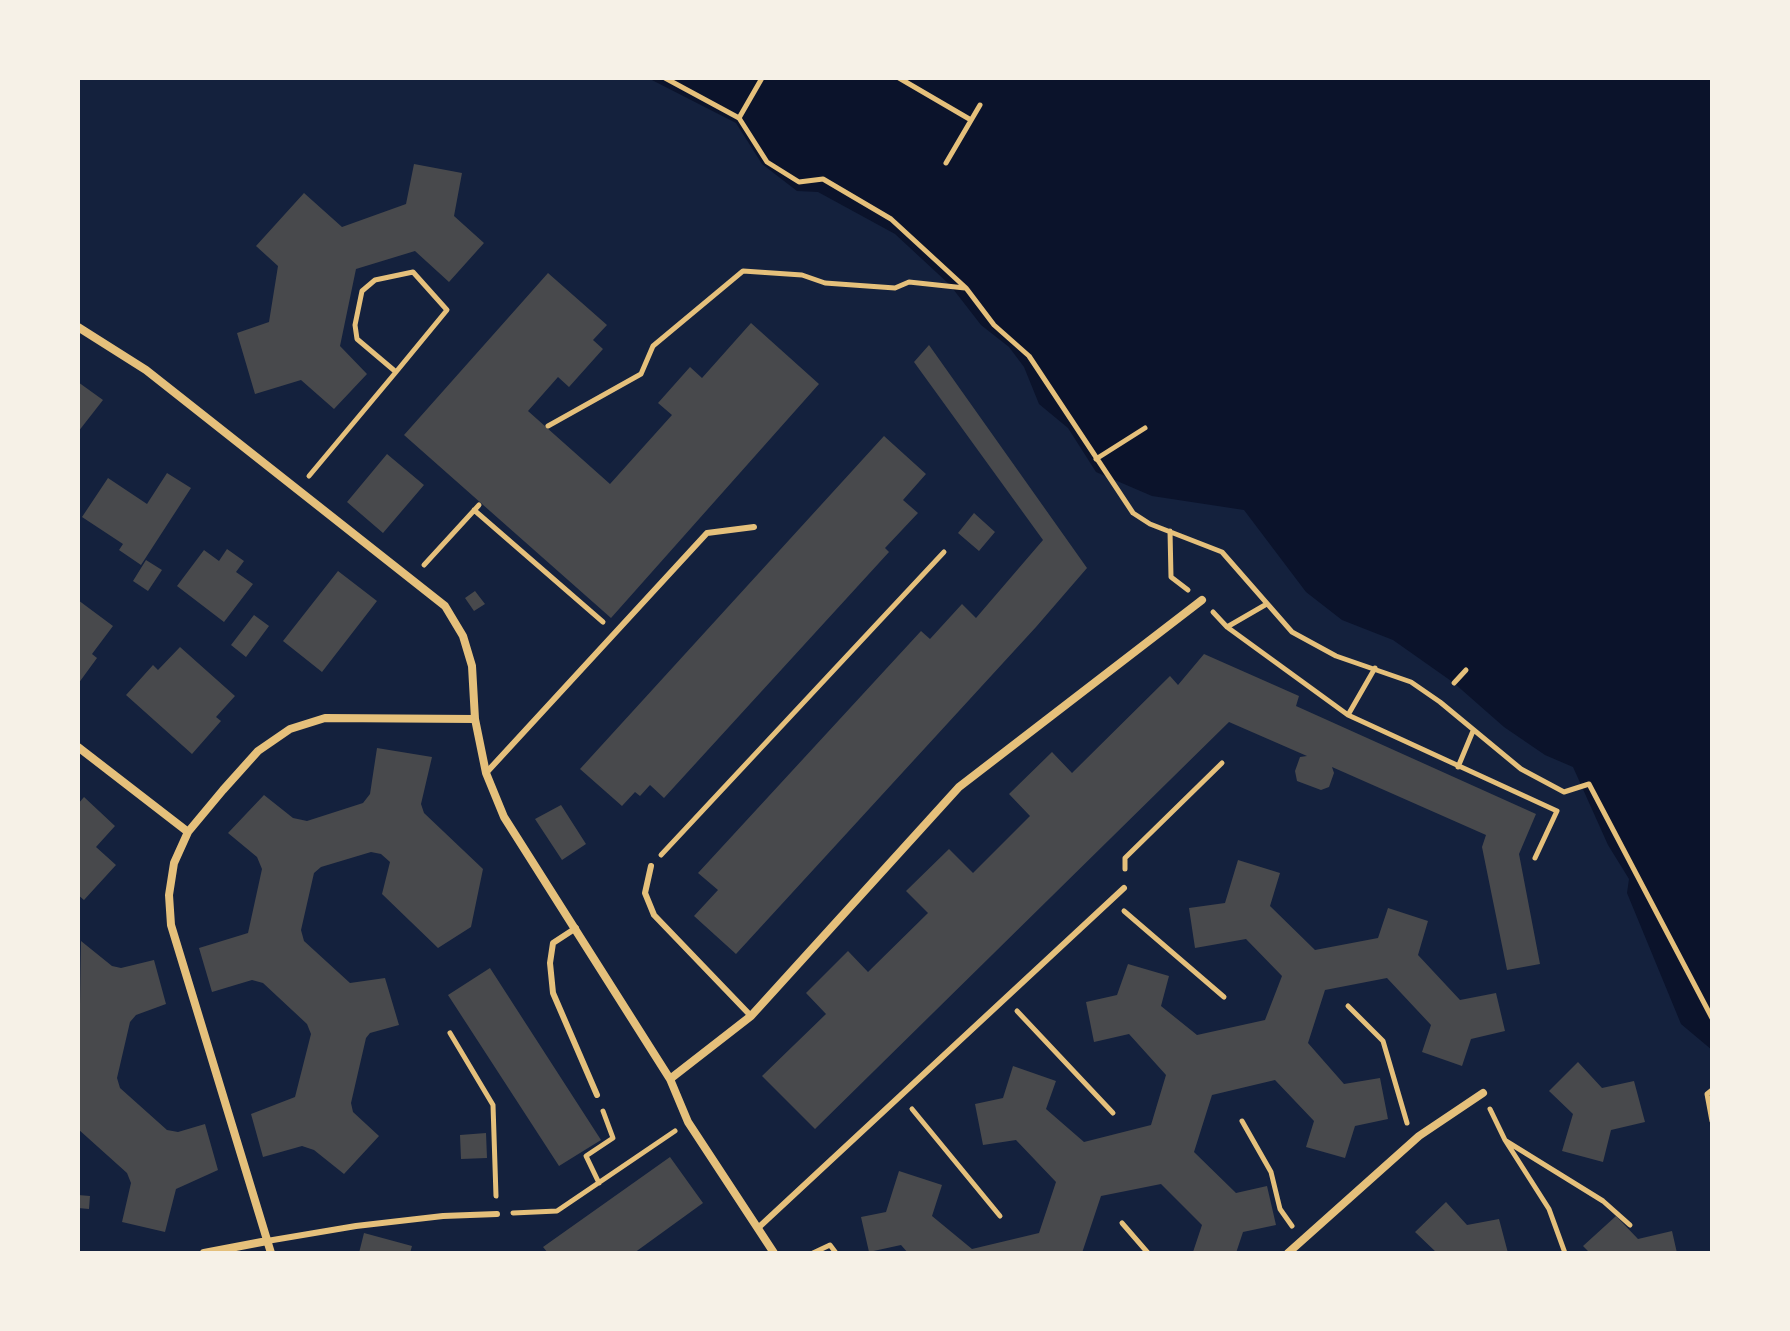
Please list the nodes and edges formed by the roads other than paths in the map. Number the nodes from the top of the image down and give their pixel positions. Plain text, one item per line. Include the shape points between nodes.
1 (78, 327) edge
2 (754, 527) dead end
3 (1202, 600) road end
4 (475, 719) junction
5 (78, 747) edge
6 (486, 773) junction
7 (188, 832) junction
8 (651, 866) road end
9 (1124, 888) road end
10 (576, 928) junction
11 (751, 1016) junction
12 (670, 1079) junction
13 (1483, 1093) road end
14 (597, 1095) road end
15 (497, 1214) road end
16 (758, 1228) junction
17 (267, 1241) junction
18 (204, 1253) edge
19 (271, 1253) edge
20 (774, 1253) edge
21 (1288, 1253) edge

1 - 4 street via 146,370 445,606 463,636 472,666
2 - 6 lane via 707,533
3 - 11 street via 959,787
4 - 6 street
4 - 7 street via 325,718 290,729 258,751
5 - 7 street
6 - 10 street via 504,817
7 - 17 street via 174,863 171,925
8 - 11 lane via 645,893 654,915
9 - 16 lane
10 - 12 street
10 - 14 lane via 553,943 553,993
11 - 12 street
12 - 16 street via 688,1122
13 - 21 street via 1419,1136
15 - 17 lane via 356,1226
16 - 20 street
17 - 18 street
17 - 19 street

